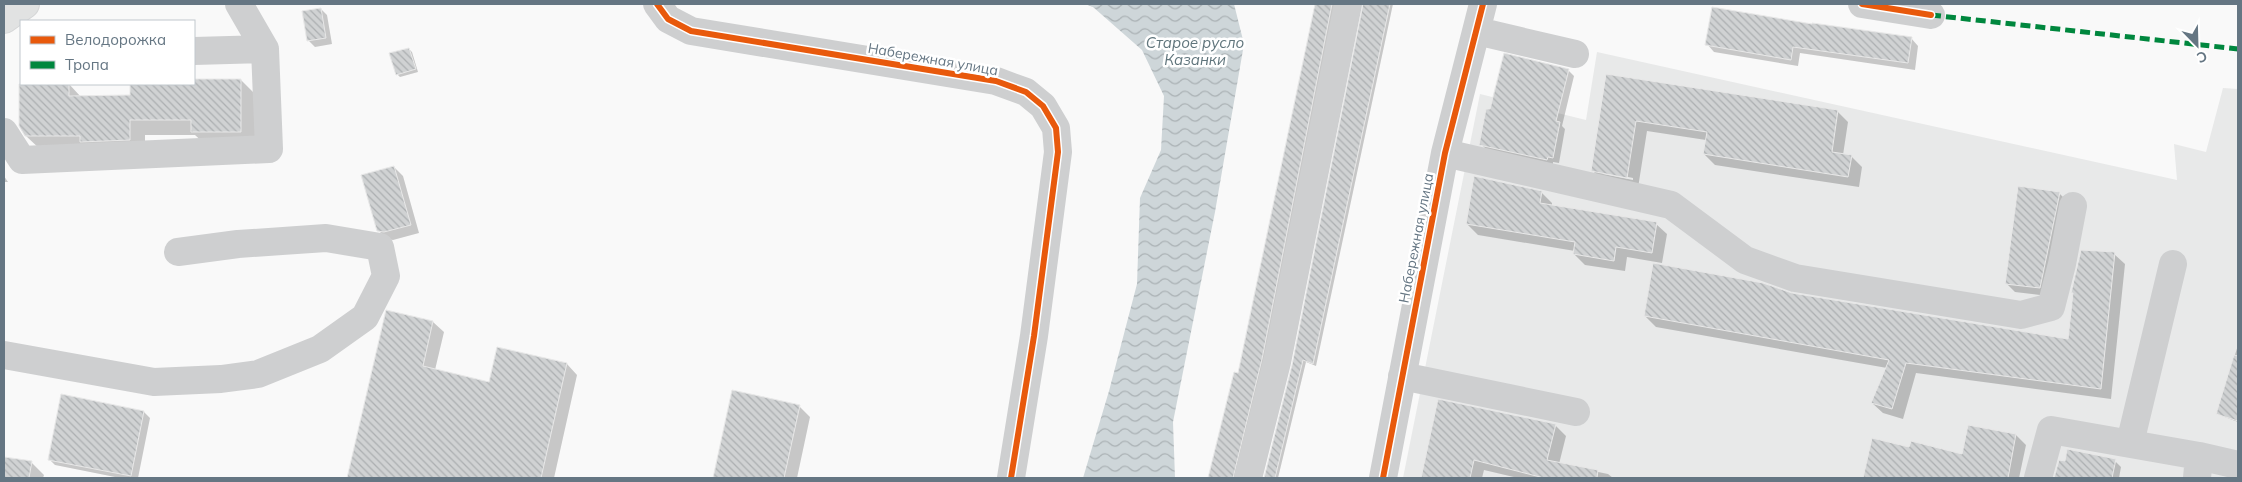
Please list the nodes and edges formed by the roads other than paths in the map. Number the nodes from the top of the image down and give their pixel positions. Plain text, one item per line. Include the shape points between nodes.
1 (25, 4) edge
2 (239, 4) edge
3 (657, 4) edge
4 (1348, 4) edge
5 (1483, 4) edge
6 (1862, 4) edge
7 (1932, 15) dead end
8 (4, 19) edge
9 (1477, 31) junction
10 (265, 49) junction
11 (195, 51) edge
12 (1575, 54) dead end
13 (4, 132) edge
14 (1445, 153) junction
15 (2073, 206) dead end
16 (178, 252) dead end
17 (2173, 264) dead end
18 (4, 355) edge
19 (1402, 376) junction
20 (1576, 412) dead end
21 (2130, 443) junction
22 (2238, 465) edge
23 (2198, 467) edge
24 (1011, 478) edge
25 (1248, 478) edge
26 (1383, 478) edge
27 (2038, 478) edge

1 - 8 main road
2 - 10 street
3 - 24 street, Набережная улица via 668,19 691,31 996,81 1026,92 1043,106 1056,128 1058,152 1034,336
4 - 25 street via 1277,362
5 - 9 street, Набережная улица
6 - 7 street
9 - 12 street
9 - 14 street, Набережная улица
10 - 11 street
10 - 13 street via 269,149 22,160
14 - 15 street via 1672,205 1745,260 1796,278 2021,315 2051,307
14 - 19 street, Набережная улица
16 - 18 street via 326,238 380,247 386,276 365,317 320,350 258,374 154,382
17 - 21 street
19 - 20 street
19 - 26 street, Набережная улица
21 - 23 street
21 - 27 street via 2051,430
22 - 23 street

